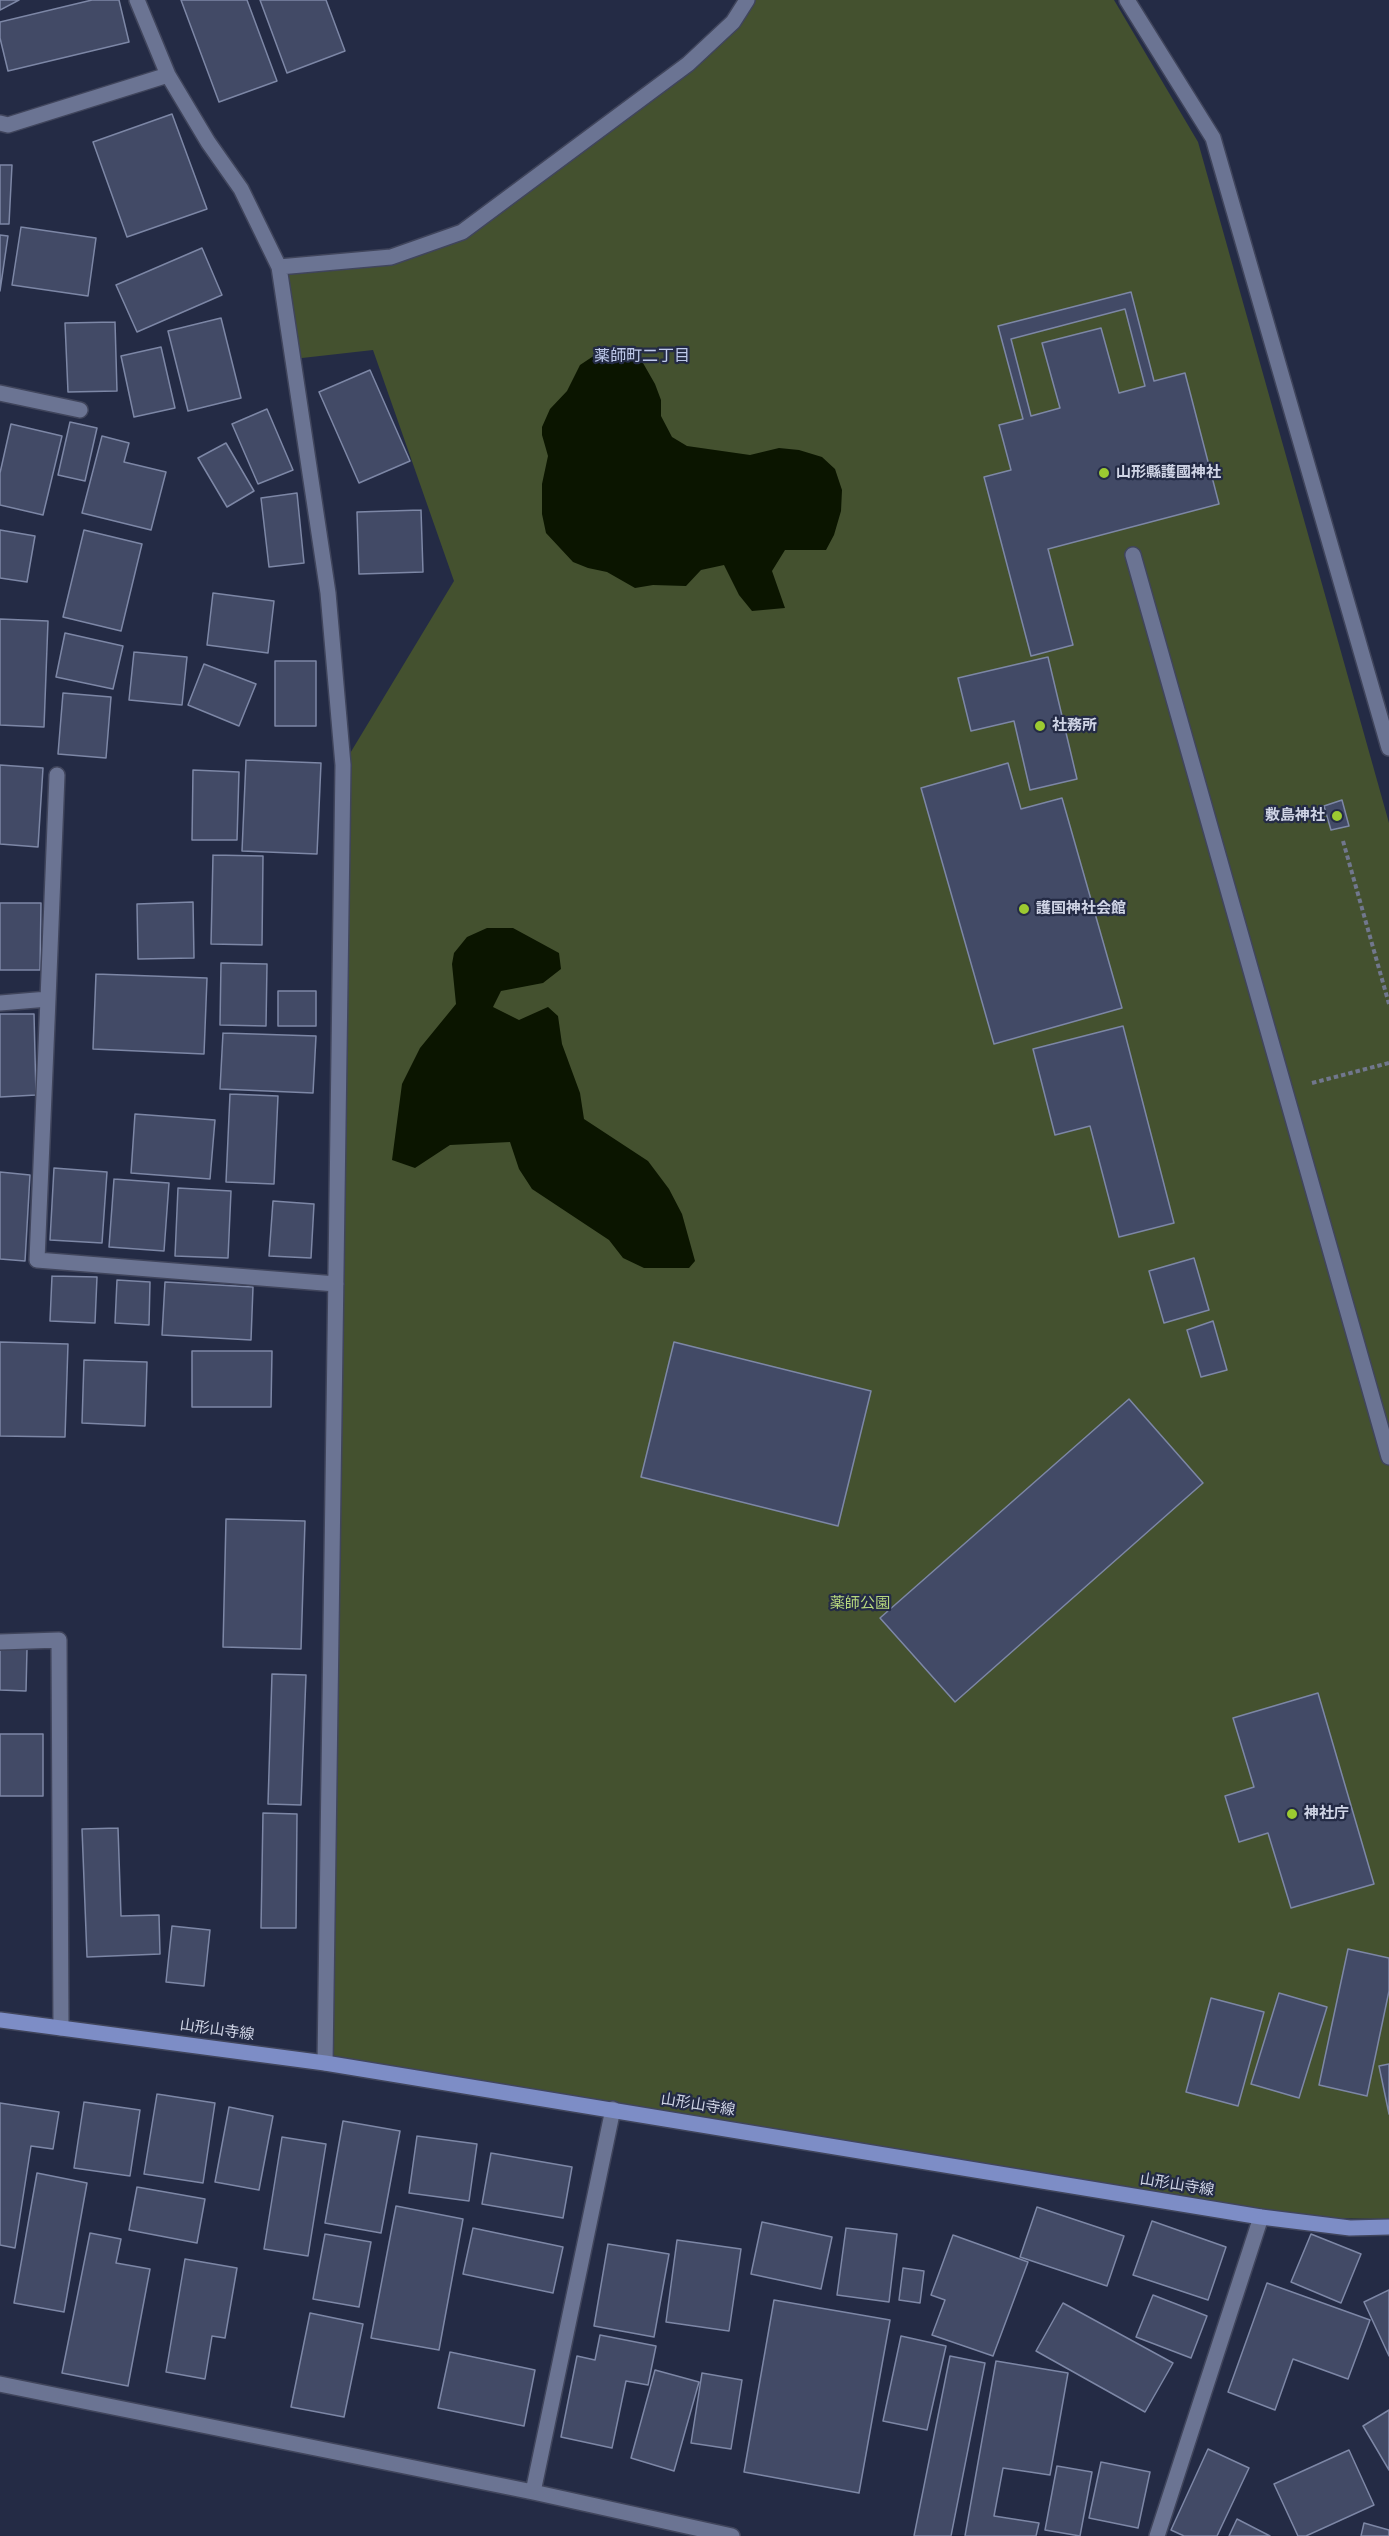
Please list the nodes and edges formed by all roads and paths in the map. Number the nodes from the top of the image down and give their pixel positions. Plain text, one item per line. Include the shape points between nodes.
1 (137, 0) edge
2 (747, 0) edge
3 (1127, 0) edge
4 (168, 75) junction
5 (0, 123) edge
6 (279, 267) junction
7 (0, 393) edge
8 (80, 410) dead end
9 (1133, 555) dead end
10 (1389, 748) edge
11 (57, 775) dead end
12 (1344, 841) dead end
13 (48, 999) junction
14 (0, 1003) edge
15 (1389, 1004) edge
16 (1389, 1062) edge
17 (1285, 1091) junction
18 (336, 1284) junction
19 (1389, 1457) edge
20 (0, 1642) edge
21 (0, 2020) edge
22 (61, 2028) junction
23 (324, 2063) junction
24 (614, 2109) junction
25 (1261, 2217) junction
26 (1389, 2227) edge
27 (0, 2384) edge
28 (533, 2492) junction
29 (732, 2536) edge
30 (1157, 2536) edge

1 - 4 street
2 - 6 street via 733,22 688,64 462,232 391,257
3 - 10 street via 1213,138
4 - 5 street via 8,125
4 - 6 street via 241,189
6 - 18 street via 328,593 343,765
7 - 8 street
9 - 17 street
11 - 13 street
12 - 15 path
13 - 14 street
13 - 18 street via 37,1260
16 - 17 path
17 - 19 street
18 - 23 street
20 - 22 street via 59,1640
21 - 22 main road, 山形山寺線
22 - 23 main road, 山形山寺線
23 - 24 main road, 山形山寺線
24 - 25 main road, 山形山寺線
24 - 28 street
25 - 26 main road, 山形山寺線 via 1350,2228
25 - 30 street
27 - 28 street
28 - 29 street

